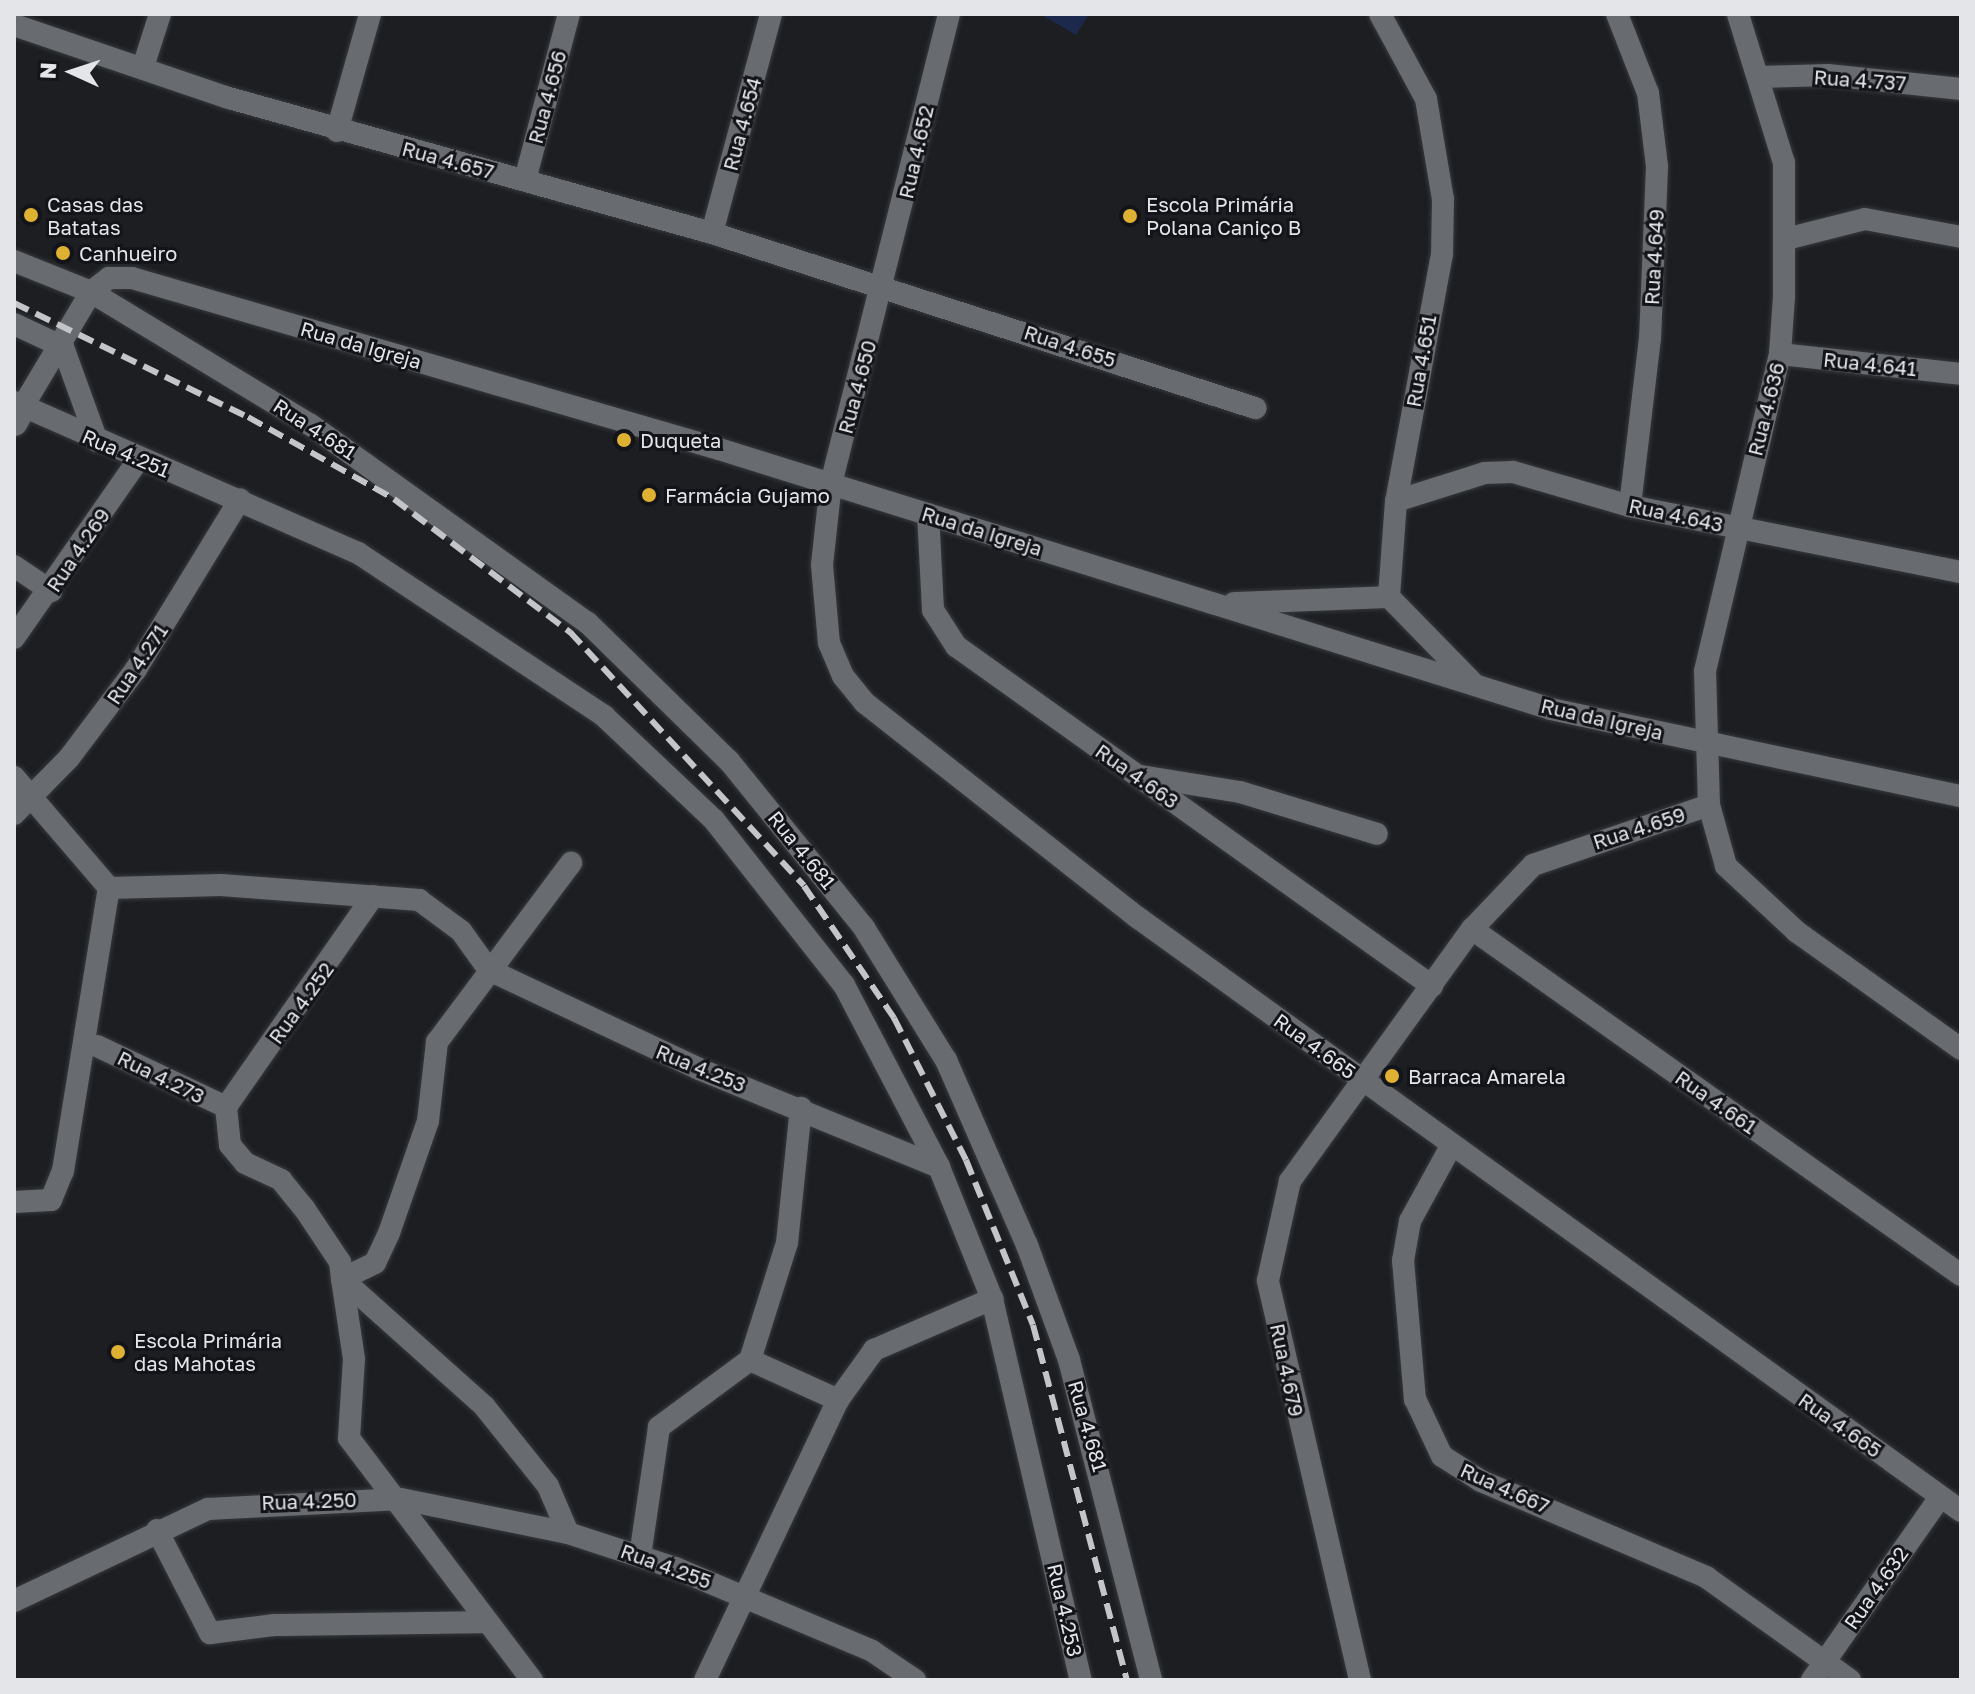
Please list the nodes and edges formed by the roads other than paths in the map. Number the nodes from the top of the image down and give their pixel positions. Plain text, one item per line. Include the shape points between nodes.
1 (160, 14) edge
2 (370, 14) edge
3 (569, 14) edge
4 (771, 14) edge
5 (949, 14) edge
6 (1380, 14) edge
7 (1617, 14) edge
8 (1738, 14) edge
9 (14, 25) edge
10 (143, 67) junction
11 (1759, 77) junction
12 (1961, 89) edge
13 (337, 131) junction
14 (525, 180) junction
15 (712, 233) junction
16 (1961, 237) edge
17 (1786, 239) junction
18 (14, 261) edge
19 (97, 288) junction
20 (884, 291) junction
21 (14, 324) edge
22 (63, 347) junction
23 (1780, 354) junction
24 (1961, 374) edge
25 (1255, 408) dead end
26 (17, 410) edge
27 (97, 441) junction
28 (138, 460) junction
29 (831, 483) junction
30 (240, 499) junction
31 (1396, 501) junction
32 (1630, 506) junction
33 (928, 514) junction
34 (1735, 527) junction
35 (14, 566) edge
36 (1961, 572) edge
37 (51, 591) junction
38 (1389, 597) junction
39 (1216, 604) junction
40 (14, 638) edge
41 (1475, 685) junction
42 (1703, 742) junction
43 (1137, 776) junction
44 (14, 777) edge
45 (1961, 796) edge
46 (32, 798) junction
47 (1709, 805) junction
48 (14, 814) edge
49 (1377, 834) dead end
50 (571, 863) dead end
51 (109, 888) junction
52 (373, 896) junction
53 (1472, 929) junction
54 (489, 970) junction
55 (1432, 986) junction
56 (97, 1046) dead end
57 (1961, 1049) edge
58 (1366, 1083) junction
59 (226, 1107) junction
60 (801, 1108) junction
61 (1450, 1148) junction
62 (939, 1167) junction
63 (14, 1202) edge
64 (1961, 1275) edge
65 (342, 1279) junction
66 (992, 1299) junction
67 (750, 1360) junction
68 (838, 1400) junction
69 (1940, 1497) junction
70 (401, 1499) junction
71 (1961, 1511) edge
72 (157, 1530) junction
73 (568, 1533) junction
74 (640, 1556) junction
75 (745, 1595) junction
76 (14, 1601) edge
77 (483, 1622) junction
78 (1819, 1671) edge
79 (532, 1680) edge
80 (705, 1680) edge
81 (915, 1680) edge
82 (1081, 1680) edge
83 (1151, 1680) edge
84 (1360, 1680) edge
85 (1850, 1680) edge

1 - 10 street
2 - 13 street
3 - 14 street, Rua 4.656
4 - 15 street, Rua 4.654
5 - 20 street, Rua 4.652
6 - 31 street, Rua 4.651 via 1426,99 1443,199 1442,254
7 - 32 street, Rua 4.649 via 1648,93 1657,166 1650,338
8 - 11 street, Rua 4.636
9 - 10 street, Rua 4.657
10 - 13 street, Rua 4.657
11 - 12 street, Rua 4.737 via 1828,75
11 - 17 street, Rua 4.636 via 1784,163
13 - 14 street, Rua 4.657
14 - 15 street, Rua 4.657
15 - 20 street, Rua 4.657
16 - 17 street via 1865,219
17 - 23 street, Rua 4.636
18 - 19 street, Rua da Igreja
19 - 22 street
19 - 29 street, Rua da Igreja via 132,278
19 - 83 street, Rua 4.681 via 440,511 588,623 729,761 864,928 946,1060 1027,1245 1077,1389
20 - 25 street, Rua 4.655
20 - 29 street, Rua 4.650
21 - 22 street
22 - 26 street
22 - 27 street
23 - 24 street, Rua 4.641
23 - 34 street, Rua 4.636
26 - 27 street, Rua 4.251
27 - 28 street, Rua 4.251
28 - 30 street, Rua 4.251
28 - 37 street, Rua 4.269
29 - 33 street, Rua da Igreja
29 - 58 street, Rua 4.665 via 822,565 829,643 865,703 1137,917
30 - 46 street, Rua 4.271 via 136,669
30 - 62 street, Rua 4.251 via 358,553 507,646 666,772 823,954
31 - 32 street, Rua 4.643 via 1485,473 1513,472
31 - 38 street, Rua 4.651
32 - 34 street, Rua 4.643
33 - 39 street, Rua da Igreja
33 - 43 street, Rua 4.663 via 933,610 942,629 992,675
34 - 36 street, Rua 4.643
34 - 42 street, Rua 4.636 via 1705,671
35 - 37 street
37 - 40 street, Rua 4.269
38 - 39 street
38 - 41 street
39 - 41 street, Rua da Igreja
41 - 42 street, Rua da Igreja
42 - 45 street, Rua da Igreja
42 - 47 street, Rua 4.636
43 - 49 street via 1240,792
43 - 55 street, Rua 4.663
44 - 46 street
46 - 48 street, Rua 4.271
46 - 51 street
47 - 53 street, Rua 4.659 via 1533,865
47 - 57 street, Rua 4.659 via 1726,866 1797,932
50 - 54 street
51 - 52 street, Rua 4.253 via 221,885
51 - 63 street via 63,1171 51,1200
52 - 54 street, Rua 4.253 via 438,909
52 - 59 street, Rua 4.252
53 - 55 street, Rua 4.659
53 - 64 street, Rua 4.661
54 - 60 street, Rua 4.253
54 - 65 street via 430,1058 428,1121 375,1263
55 - 58 street, Rua 4.659
56 - 59 street, Rua 4.273
58 - 61 street, Rua 4.665
58 - 84 street, Rua 4.679 via 1290,1181 1268,1280
59 - 65 street via 230,1145 245,1163 281,1180 340,1262
60 - 62 street, Rua 4.253
60 - 67 street via 787,1243
61 - 69 street, Rua 4.665
61 - 78 street, Rua 4.667 via 1410,1221 1403,1260 1415,1399 1424,1433 1442,1456 1481,1481 1706,1577
62 - 66 street, Rua 4.253
65 - 70 street via 354,1359 349,1438
65 - 73 street via 484,1406 548,1486
66 - 68 street via 874,1350
66 - 82 street, Rua 4.253
67 - 68 street
67 - 74 street via 659,1427
68 - 75 street
69 - 71 street, Rua 4.665
69 - 78 street, Rua 4.632
70 - 72 street, Rua 4.250 via 256,1502 208,1509
70 - 73 street, Rua 4.255
70 - 77 street
72 - 76 street, Rua 4.250
72 - 77 street via 210,1633
73 - 74 street, Rua 4.255
74 - 75 street, Rua 4.255
75 - 80 street
75 - 81 street, Rua 4.255 via 872,1651
77 - 79 street
78 - 85 street, Rua 4.667

